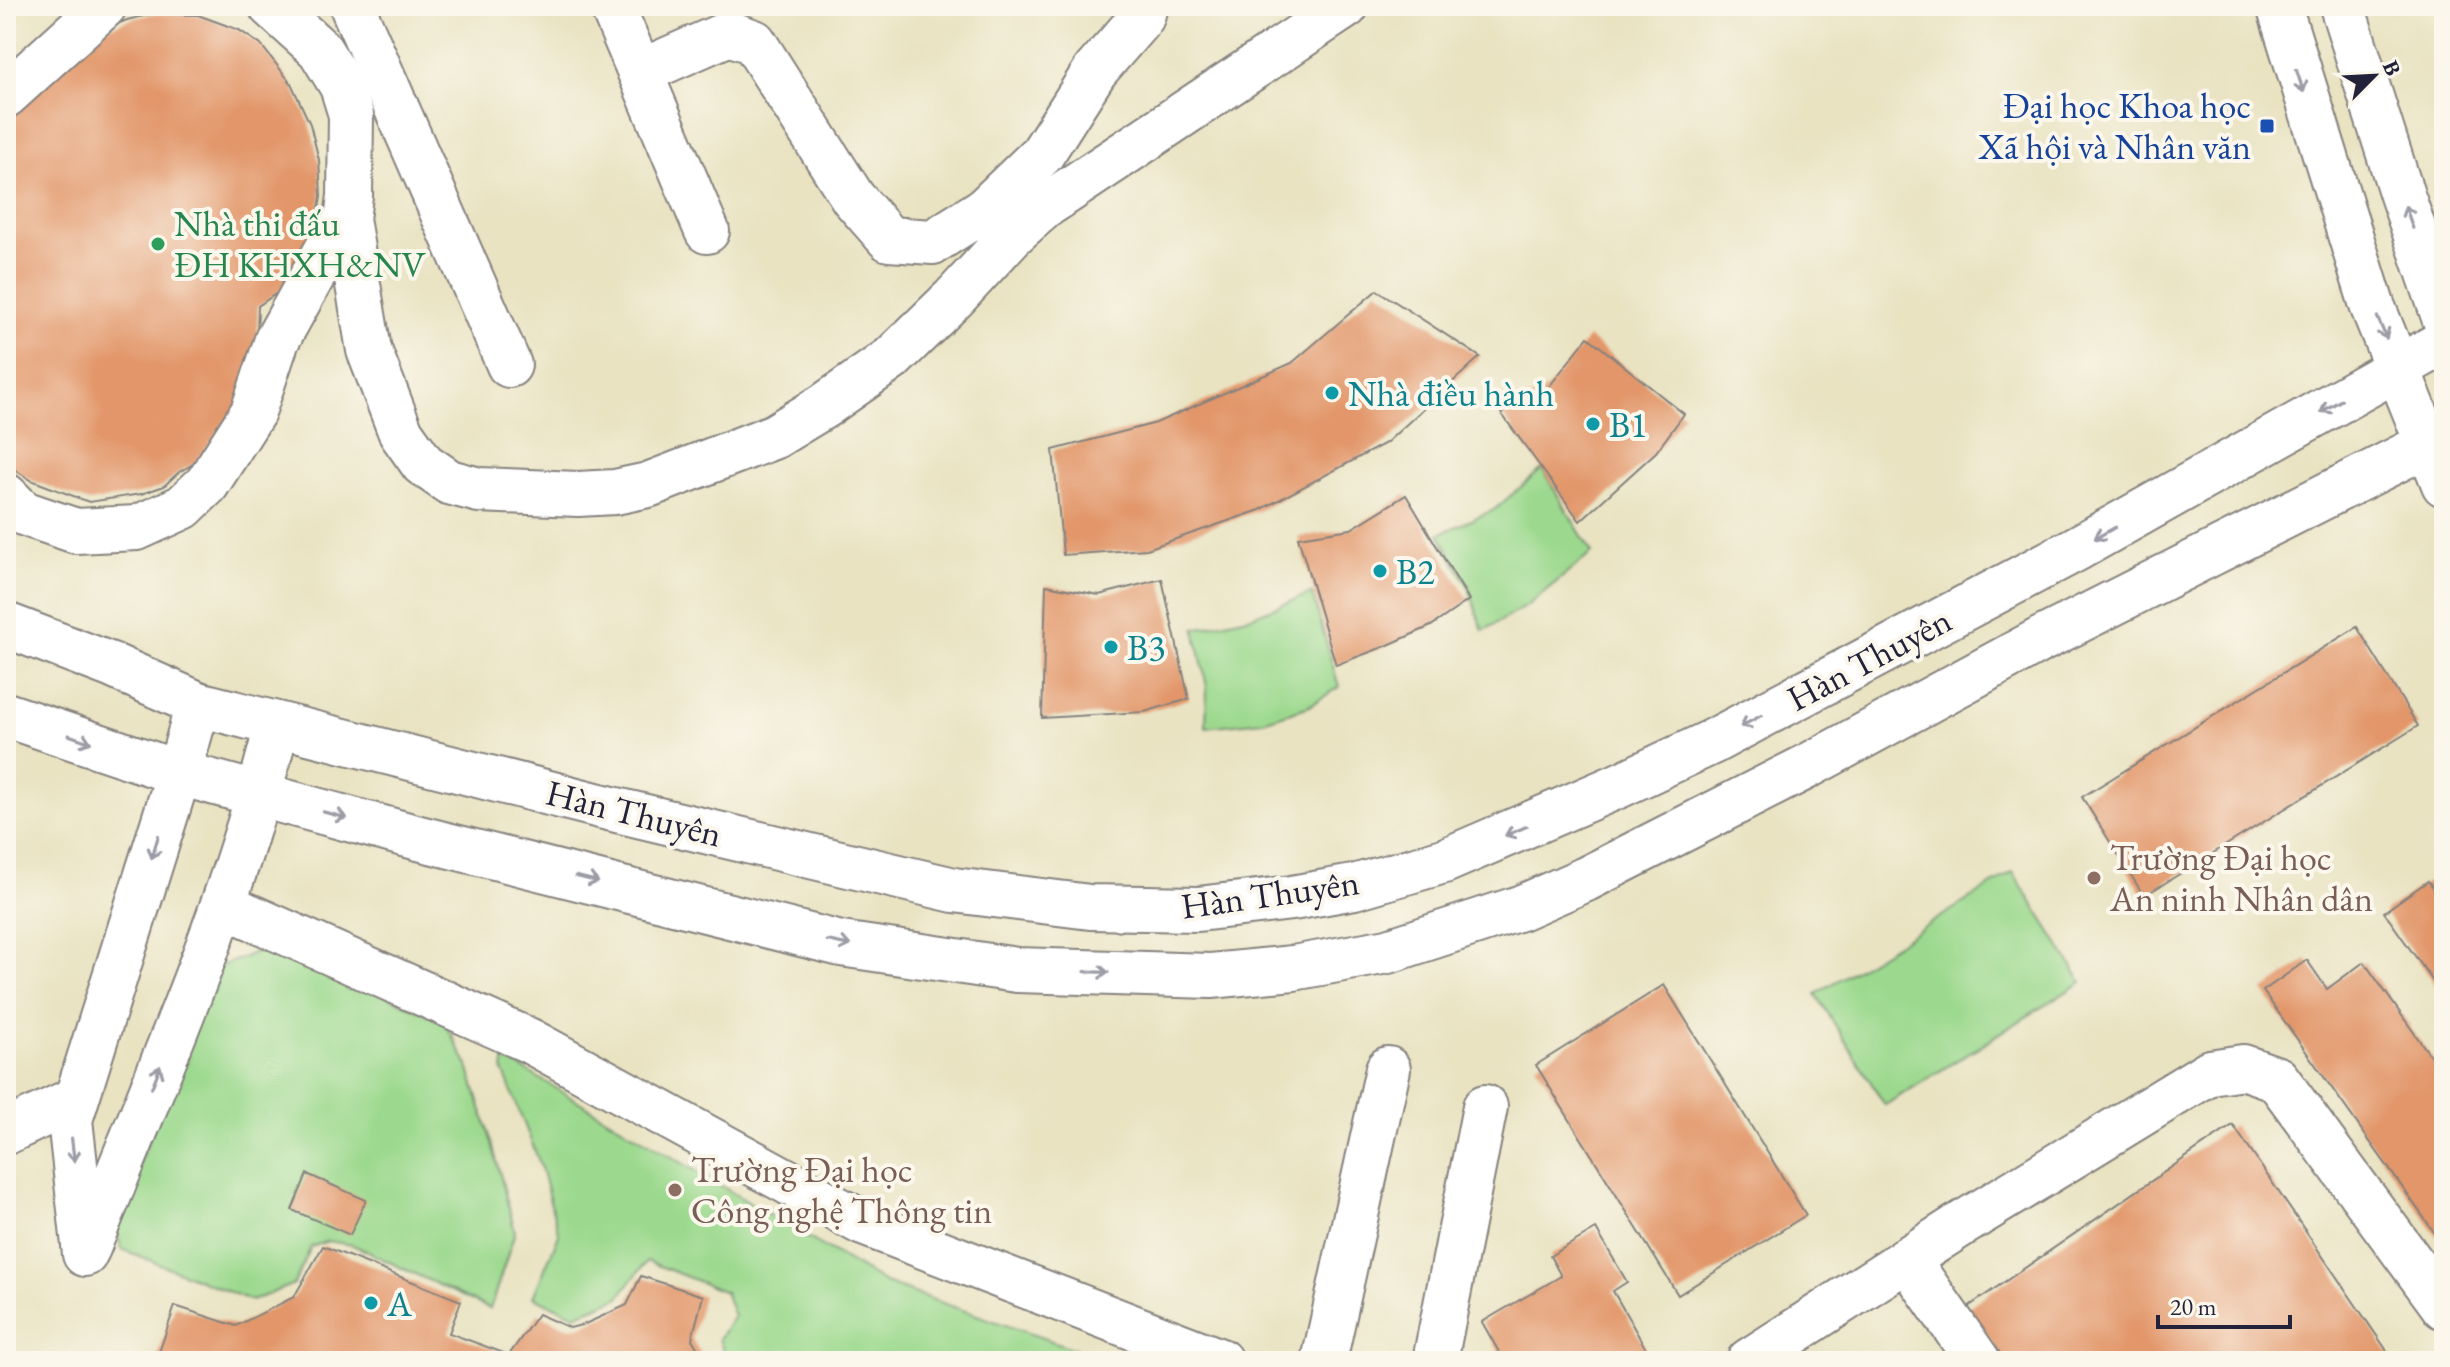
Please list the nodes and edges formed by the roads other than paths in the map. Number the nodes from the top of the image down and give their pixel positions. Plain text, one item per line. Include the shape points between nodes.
1 (104, 6) edge
2 (271, 6) edge
3 (352, 6) edge
4 (612, 6) edge
5 (1145, 6) edge
6 (1346, 6) edge
7 (2279, 6) edge
8 (2342, 6) edge
9 (640, 72) junction
10 (6, 95) edge
11 (347, 219) junction
12 (707, 231) dead end
13 (2444, 317) edge
14 (2444, 342) edge
15 (509, 365) dead end
16 (2399, 367) junction
17 (2435, 440) edge
18 (2444, 484) edge
19 (6, 496) edge
20 (6, 625) edge
21 (198, 704) junction
22 (6, 715) edge
23 (277, 725) junction
24 (179, 773) junction
25 (260, 794) junction
26 (224, 905) junction
27 (1388, 1069) dead end
28 (76, 1099) junction
29 (1485, 1107) dead end
30 (6, 1132) edge
31 (1907, 1259) junction
32 (2444, 1307) edge
33 (1194, 1357) edge
34 (1324, 1361) edge
35 (1435, 1361) edge
36 (1749, 1361) edge
37 (1978, 1361) edge

1 - 10 street
2 - 11 street via 320,50 342,86 351,115
3 - 15 street
4 - 9 street
5 - 9 street via 1042,154 985,209 933,242 889,239 853,198 754,42 729,33
6 - 11 street via 1045,206 891,359 824,406 775,436 648,485 578,494 479,490 449,482 423,464 401,433 369,350
7 -> 16 street via 2372,305
13 -> 8 street
9 - 12 street
11 - 19 street via 277,340 253,412 207,484 183,507 137,528 76,531 23,513
14 - 16 street, Hàn Thuyên
16 - 17 street
16 -> 23 street, Hàn Thuyên via 2076,549 1712,742 1444,861 1292,898 1198,909 1090,907 954,890
17 - 18 street
25 -> 17 street, Hàn Thuyên via 841,944 1017,970 1211,976 1293,968 1388,951 1520,908 1586,879
20 - 21 street, Hàn Thuyên
21 - 23 street, Hàn Thuyên
21 - 24 street
22 -> 24 street, Hàn Thuyên
23 - 25 street
24 - 25 street, Hàn Thuyên
24 -> 28 street
25 - 26 street
28 -> 26 street via 70,1120 85,1254
26 - 33 street via 530,1041 861,1222
27 - 34 street
28 - 30 street
29 - 35 street
31 - 32 street via 2210,1072 2243,1067 2277,1079
31 - 36 street
31 - 37 street

